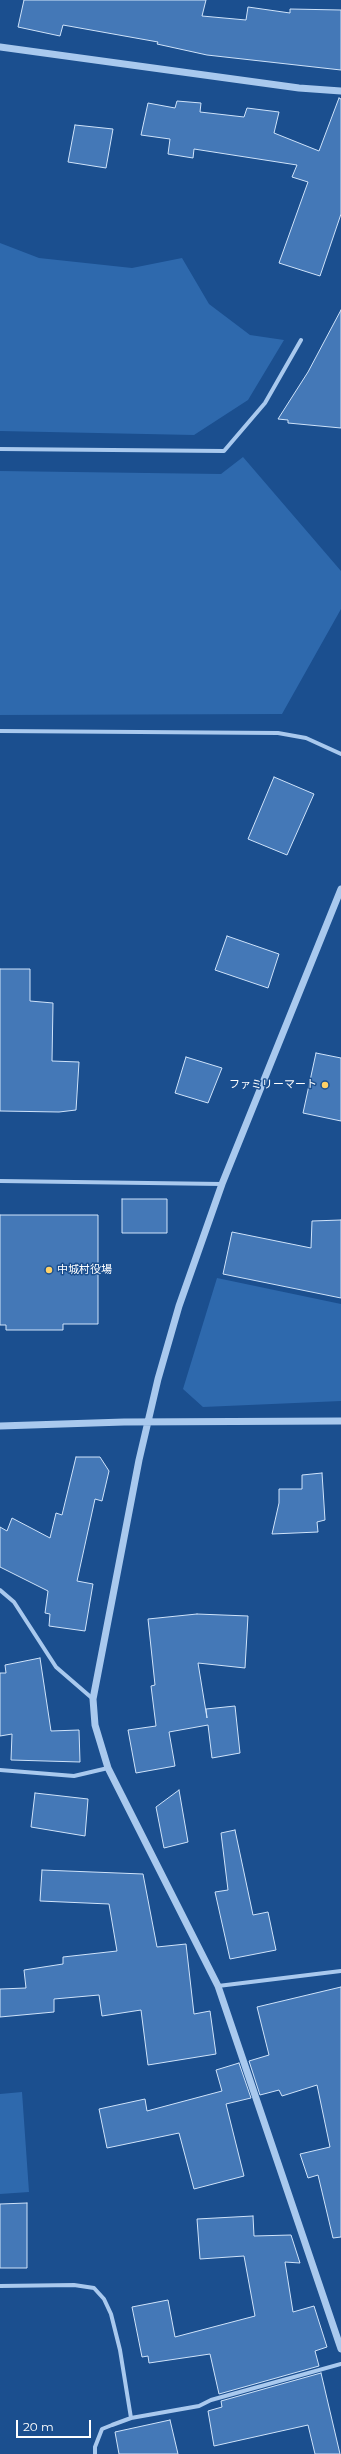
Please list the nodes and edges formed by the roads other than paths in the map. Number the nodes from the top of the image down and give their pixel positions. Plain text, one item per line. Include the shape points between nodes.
1 (0, 47) edge
2 (341, 91) edge
3 (301, 340) dead end
4 (0, 449) edge
5 (0, 731) edge
6 (341, 754) edge
7 (341, 889) edge
8 (0, 1181) edge
9 (222, 1184) junction
10 (341, 1421) edge
11 (149, 1422) junction
12 (0, 1426) edge
13 (0, 1590) edge
14 (93, 1699) junction
15 (108, 1768) junction
16 (0, 1770) edge
17 (341, 1971) edge
18 (218, 1986) junction
19 (0, 2286) edge
20 (341, 2349) edge
21 (341, 2364) edge
22 (131, 2418) junction
23 (95, 2454) edge

1 - 2 street via 299,88
3 - 4 street via 265,403 224,451
5 - 6 street via 278,733 306,738
7 - 9 street
8 - 9 street
9 - 11 street via 179,1306 158,1379
10 - 11 street
11 - 12 street
11 - 14 street via 137,1468
13 - 14 street via 14,1602 56,1667
14 - 15 street via 95,1725
15 - 16 street via 74,1776
15 - 18 street
17 - 18 street
18 - 20 street
19 - 22 street via 74,2285 94,2288 104,2299 111,2314 120,2350
21 - 22 street via 211,2400 199,2406
22 - 23 street via 102,2429

